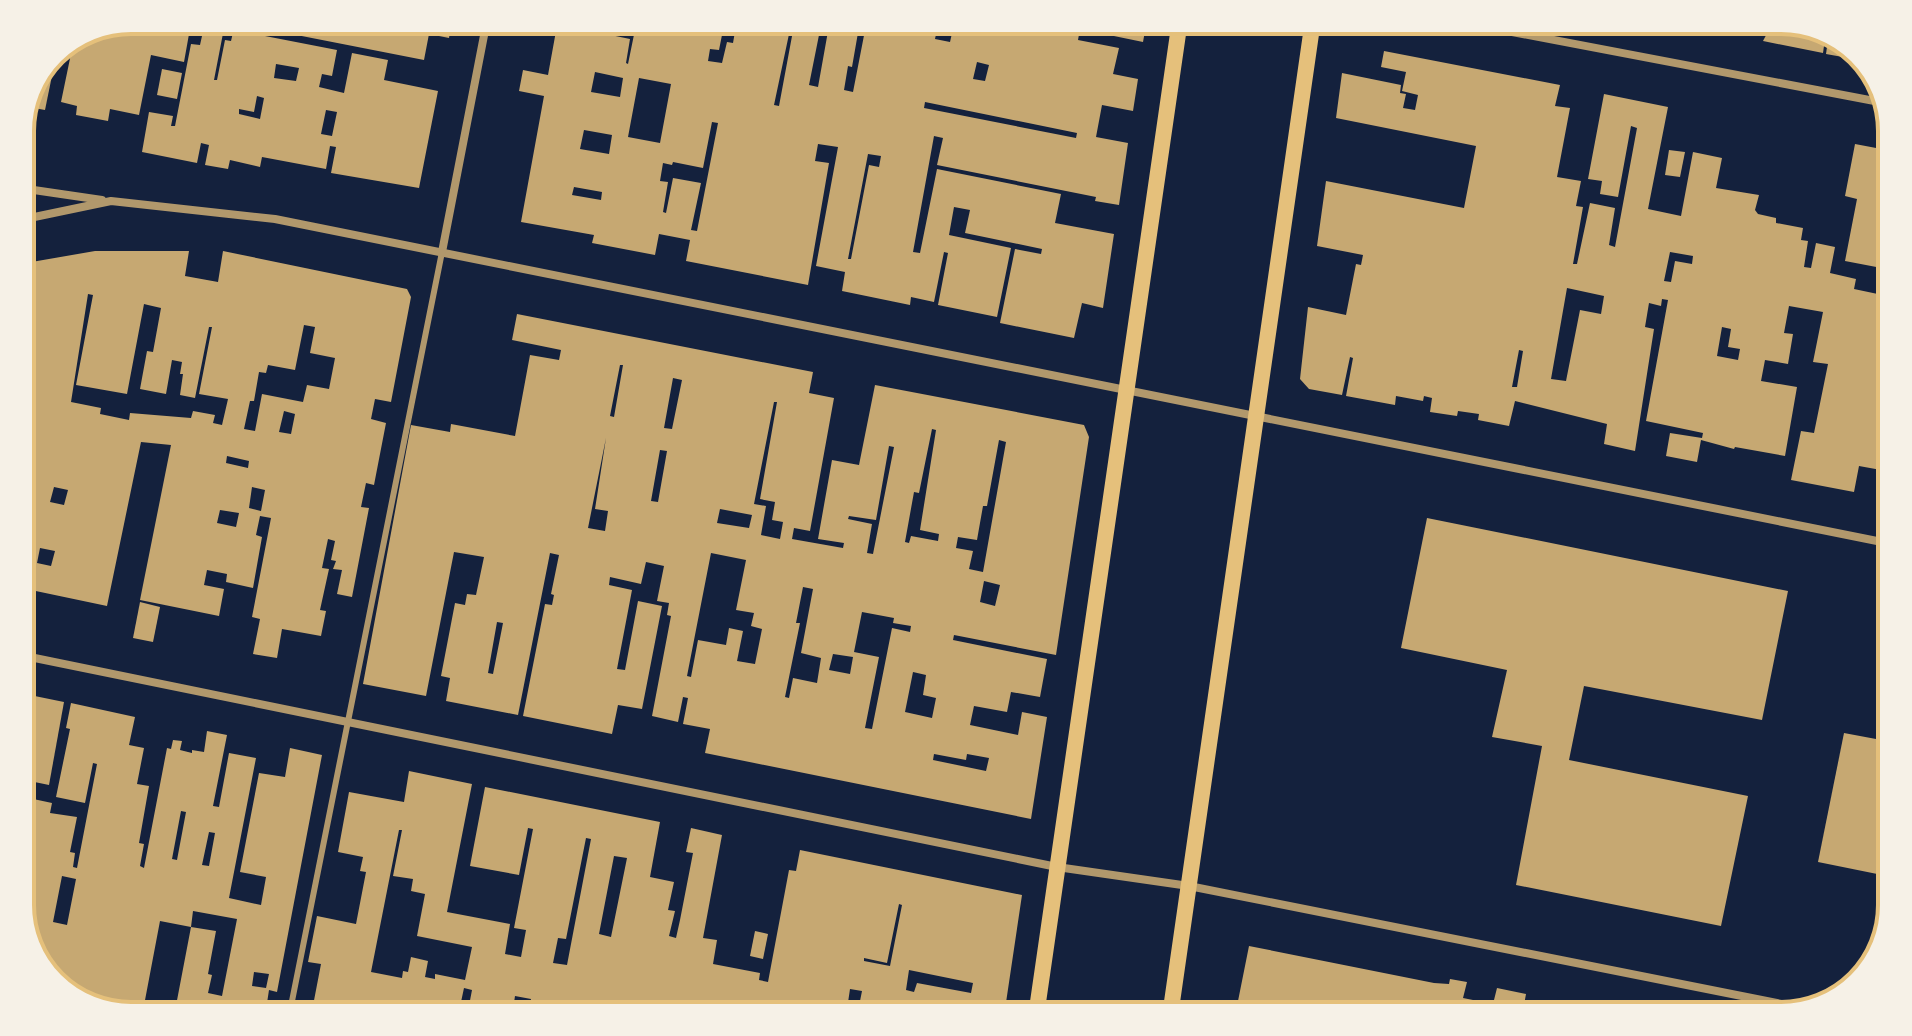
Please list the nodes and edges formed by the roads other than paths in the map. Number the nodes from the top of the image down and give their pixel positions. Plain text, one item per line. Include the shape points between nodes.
1 (484, 34) edge
2 (1178, 34) edge
3 (1311, 34) edge
4 (1523, 34) edge
5 (1873, 101) edge
6 (34, 190) edge
7 (111, 201) junction
8 (34, 217) edge
9 (442, 252) junction
10 (1126, 390) junction
11 (1256, 416) junction
12 (1878, 541) edge
13 (34, 658) edge
14 (348, 722) junction
15 (1057, 867) junction
16 (1189, 886) junction
17 (292, 1002) edge
18 (1038, 1002) edge
19 (1172, 1002) edge
20 (1772, 1002) edge

1 - 9 street
2 - 10 main road
3 - 11 main road
4 - 5 street
6 - 7 street
7 - 8 street
7 - 9 street via 275,219
9 - 10 street
9 - 14 lane
10 - 11 street
10 - 15 main road
11 - 12 street
11 - 16 main road
13 - 14 street
14 - 15 street
14 - 17 lane
15 - 16 street
15 - 18 main road
16 - 19 main road
16 - 20 street

